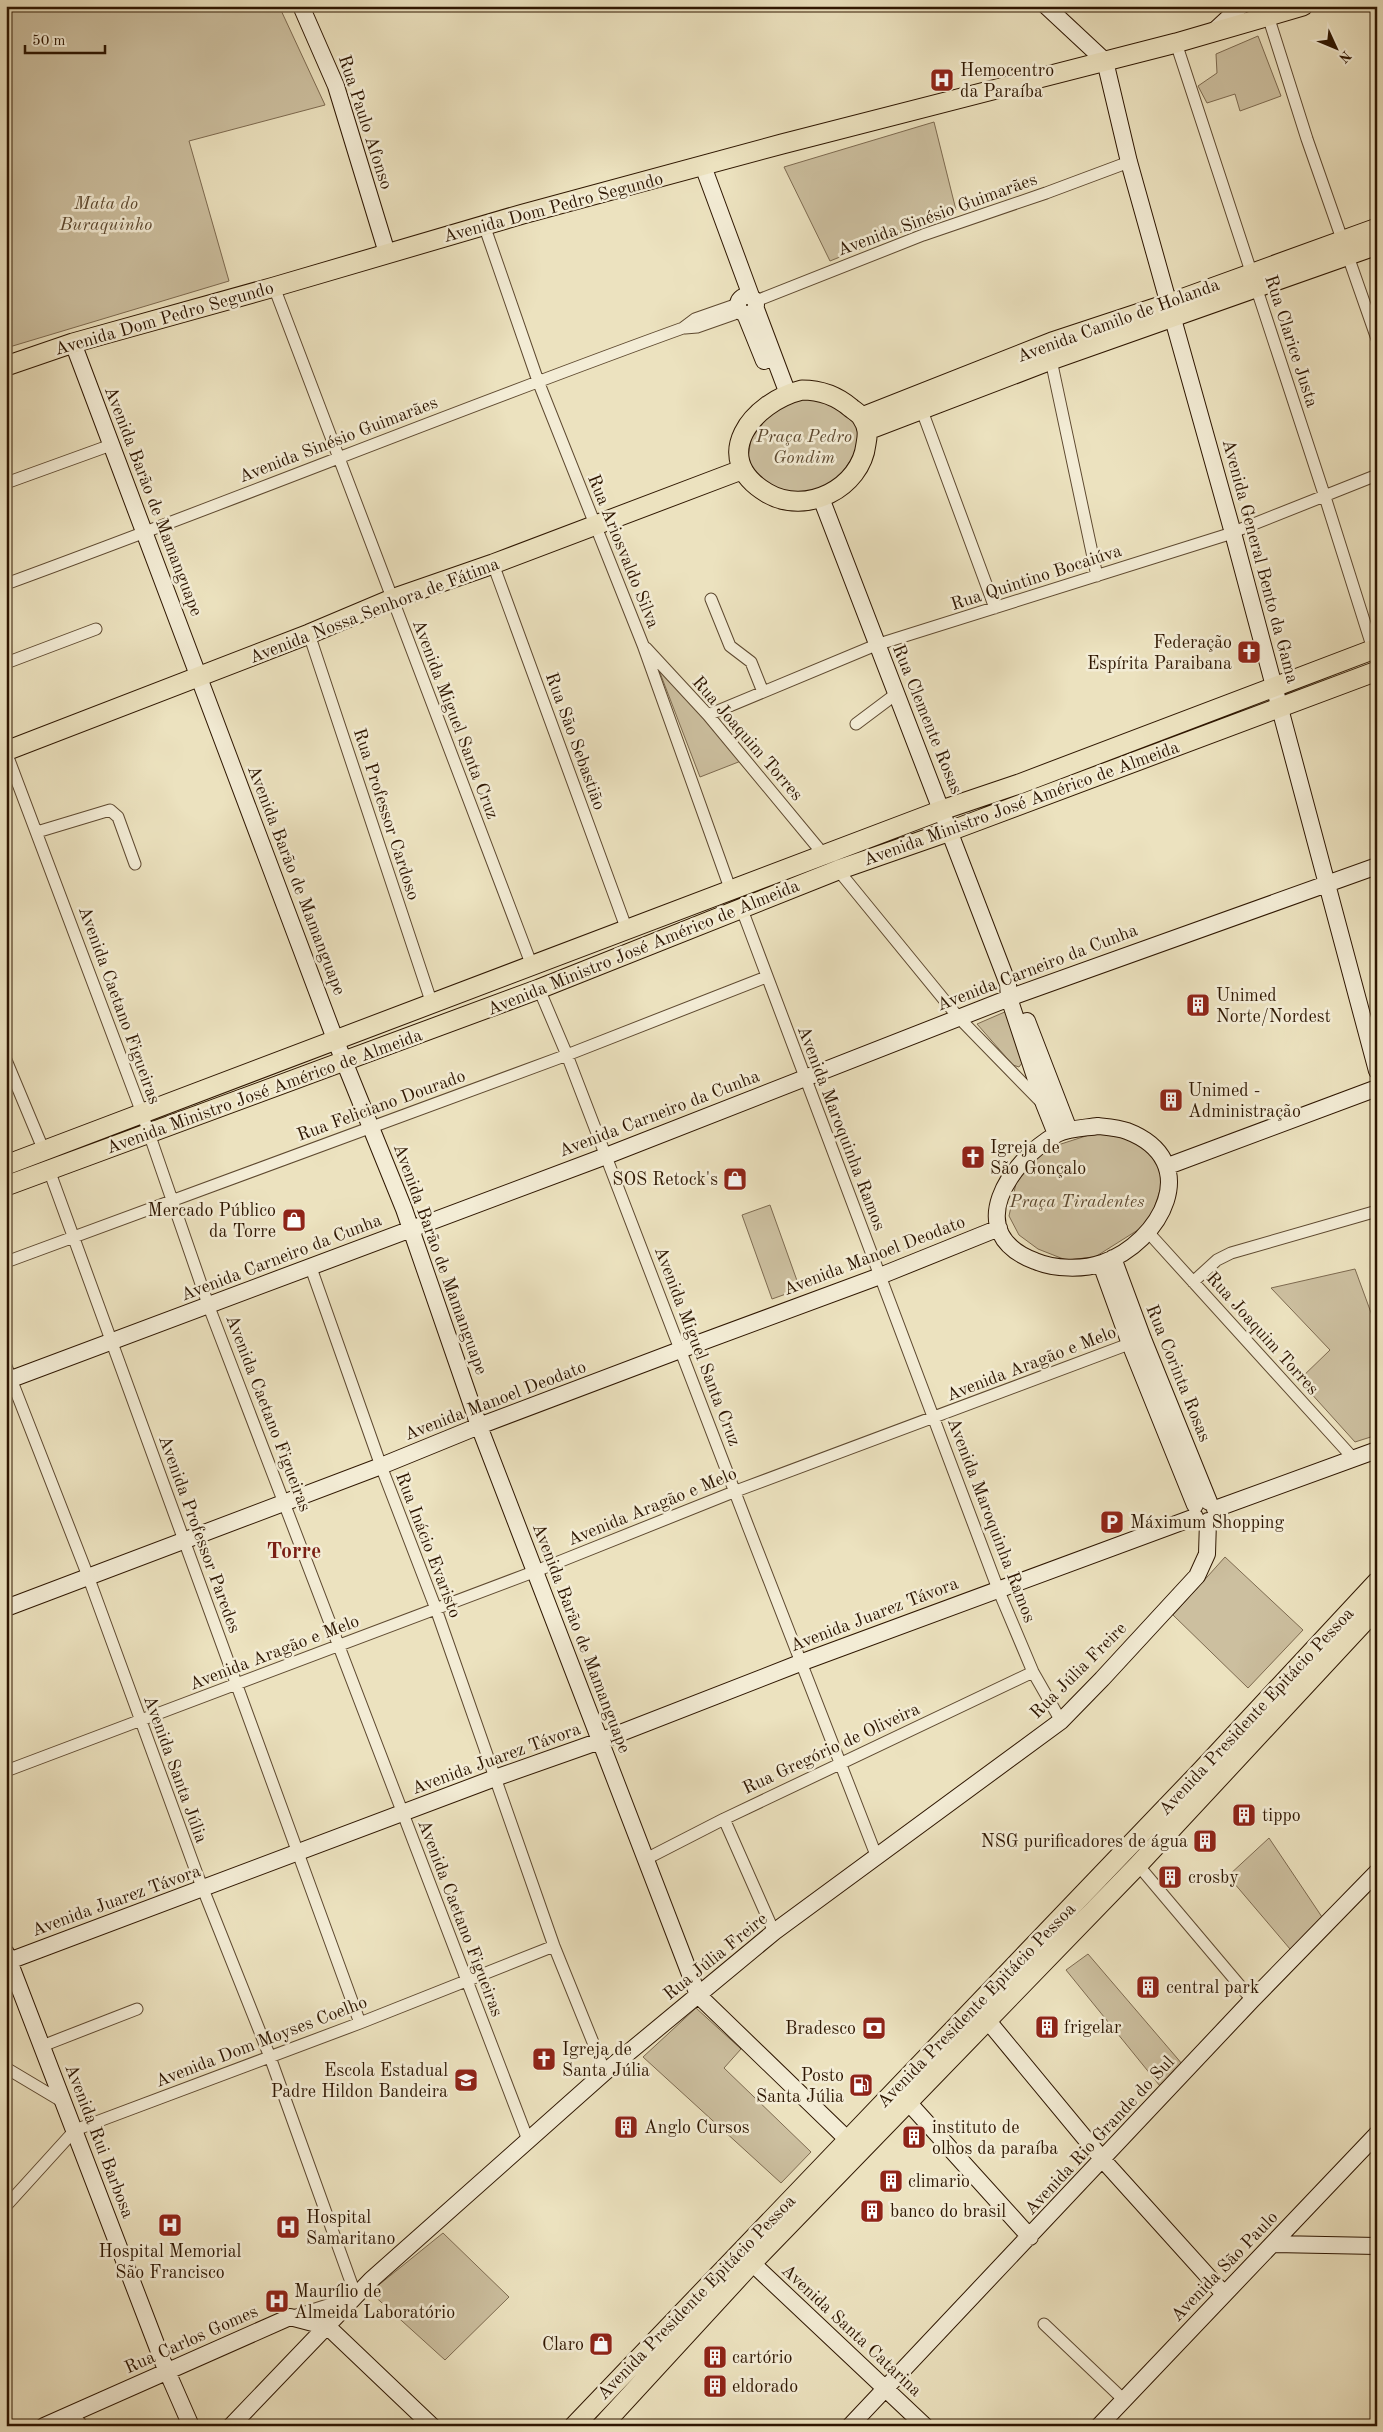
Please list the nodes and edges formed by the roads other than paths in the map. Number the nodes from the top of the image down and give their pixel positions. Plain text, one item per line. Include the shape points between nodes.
1 (301, 6) edge
2 (1046, 6) edge
3 (1241, 6) edge
4 (1304, 6) edge
5 (1269, 11) edge
6 (1212, 33) junction
7 (1176, 43) junction
8 (1105, 61) junction
9 (1130, 162) junction
10 (699, 167) junction
11 (484, 225) junction
12 (1377, 228) edge
13 (1377, 246) edge
14 (1345, 248) junction
15 (387, 253) junction
16 (1253, 280) junction
17 (274, 287) junction
18 (747, 305) junction
19 (1172, 310) junction
20 (1377, 338) edge
21 (73, 343) junction
22 (1051, 360) junction
23 (6, 366) edge
24 (538, 380) junction
25 (783, 396) junction
26 (921, 408) junction
27 (865, 423) junction
28 (111, 445) junction
29 (338, 458) junction
30 (741, 470) junction
31 (1377, 475) edge
32 (6, 483) edge
33 (1326, 497) junction
34 (821, 498) junction
35 (595, 525) junction
36 (144, 533) junction
37 (1233, 533) junction
38 (492, 564) junction
39 (1097, 576) junction
40 (6, 584) edge
41 (392, 599) junction
42 (711, 599) dead end
43 (995, 608) junction
44 (96, 629) dead end
45 (309, 634) junction
46 (643, 645) junction
47 (876, 645) junction
48 (1375, 648) edge
49 (6, 663) edge
50 (1377, 671) edge
51 (199, 677) junction
52 (1273, 687) junction
53 (763, 692) junction
54 (896, 694) junction
55 (1279, 706) junction
56 (708, 715) junction
57 (856, 724) dead end
58 (6, 751) edge
59 (942, 810) junction
60 (950, 831) junction
61 (38, 832) junction
62 (824, 855) junction
63 (135, 864) dead end
64 (1377, 866) edge
65 (838, 870) junction
66 (1327, 882) junction
67 (736, 899) junction
68 (627, 930) junction
69 (532, 966) junction
70 (766, 977) junction
71 (539, 989) junction
72 (1011, 992) junction
73 (432, 1004) junction
74 (959, 1018) junction
75 (335, 1039) junction
76 (567, 1055) junction
77 (6, 1060) edge
78 (345, 1062) junction
79 (1377, 1071) edge
80 (806, 1078) junction
81 (1377, 1088) edge
82 (1044, 1104) junction
83 (142, 1113) junction
84 (371, 1128) junction
85 (1063, 1132) junction
86 (149, 1133) junction
87 (44, 1151) junction
88 (606, 1156) junction
89 (6, 1165) edge
90 (1168, 1166) junction
91 (49, 1170) junction
92 (6, 1186) edge
93 (172, 1200) junction
94 (1377, 1211) edge
95 (999, 1228) junction
96 (411, 1229) junction
97 (1148, 1232) junction
98 (74, 1236) junction
99 (1107, 1261) junction
100 (6, 1262) edge
101 (311, 1268) junction
102 (880, 1276) junction
103 (1193, 1282) junction
104 (209, 1307) junction
105 (111, 1341) junction
106 (1136, 1341) junction
107 (680, 1350) junction
108 (8, 1375) edge
109 (934, 1419) junction
110 (479, 1426) junction
111 (1377, 1450) edge
112 (1353, 1458) junction
113 (381, 1466) junction
114 (736, 1492) junction
115 (284, 1502) junction
116 (1204, 1511) junction
117 (184, 1540) junction
118 (536, 1571) junction
119 (88, 1576) junction
120 (1377, 1582) edge
121 (998, 1589) junction
122 (6, 1608) edge
123 (1377, 1608) edge
124 (436, 1609) junction
125 (338, 1646) junction
126 (800, 1663) junction
127 (1033, 1672) junction
128 (236, 1686) junction
129 (1061, 1721) junction
130 (140, 1722) junction
131 (600, 1741) junction
132 (840, 1763) junction
133 (6, 1771) edge
134 (495, 1778) junction
135 (403, 1813) junction
136 (724, 1819) junction
137 (297, 1853) junction
138 (876, 1856) junction
139 (646, 1859) junction
140 (1138, 1865) junction
141 (1377, 1872) edge
142 (203, 1889) junction
143 (774, 1932) junction
144 (554, 1946) junction
145 (7, 1959) edge
146 (466, 1982) junction
147 (698, 1995) junction
148 (1252, 2000) junction
149 (137, 2009) dead end
150 (971, 2011) junction
151 (988, 2021) junction
152 (360, 2023) junction
153 (42, 2046) junction
154 (270, 2057) junction
155 (6, 2068) edge
156 (605, 2072) junction
157 (63, 2102) junction
158 (908, 2102) junction
159 (75, 2130) junction
160 (1377, 2134) edge
161 (846, 2139) junction
162 (528, 2140) junction
163 (1104, 2160) junction
164 (6, 2206) edge
165 (1030, 2237) junction
166 (1274, 2244) junction
167 (1377, 2246) edge
168 (752, 2263) junction
169 (1224, 2294) junction
170 (356, 2296) junction
171 (290, 2317) junction
172 (1044, 2324) dead end
173 (328, 2327) junction
174 (167, 2371) junction
175 (887, 2389) junction
176 (1124, 2400) junction
177 (77, 2420) edge
178 (44, 2426) edge
179 (191, 2426) edge
180 (231, 2426) edge
181 (432, 2426) edge
182 (574, 2426) edge
183 (602, 2426) edge
184 (850, 2426) edge
185 (925, 2426) edge
186 (1099, 2426) edge

1 - 15 street, Rua Paulo Afonso via 336,86
2 - 8 street
3 - 6 street
4 - 5 main road, Avenida Dom Pedro Segundo
5 - 6 main road, Avenida Dom Pedro Segundo
5 - 14 street via 1307,139
6 - 7 main road, Avenida Dom Pedro Segundo
7 - 8 main road, Avenida Dom Pedro Segundo
7 - 16 street, Rua Clarice Justa
8 - 9 street, Avenida General Bento da Gama
8 - 10 main road, Avenida Dom Pedro Segundo
9 - 18 street, Avenida Sinésio Guimarães via 923,235
9 - 19 street, Avenida General Bento da Gama
10 - 11 main road, Avenida Dom Pedro Segundo
10 - 18 street
11 - 15 main road, Avenida Dom Pedro Segundo
11 - 24 street, Rua Ariosvaldo Silva
12 - 14 main road, Avenida Camilo de Holanda
13 - 14 main road, Avenida Camilo de Holanda
14 - 16 main road, Avenida Camilo de Holanda
14 - 20 street
15 - 17 main road, Avenida Dom Pedro Segundo
16 - 19 main road, Avenida Camilo de Holanda
16 - 33 street, Rua Clarice Justa
17 - 21 main road, Avenida Dom Pedro Segundo
17 - 29 street, Avenida Miguel Santa Cruz
18 - 24 street, Avenida Sinésio Guimarães via 696,319 683,328
18 - 25 street
19 - 22 main road, Avenida Camilo de Holanda
19 - 27 main road, Avenida Camilo de Holanda via 1052,342
19 - 37 street, Avenida General Bento da Gama
21 - 23 main road, Avenida Dom Pedro Segundo
21 - 28 street, Avenida Barão de Mamanguape
22 - 26 main road, Avenida Camilo de Holanda
22 - 39 street
24 - 29 street, Avenida Sinésio Guimarães
24 - 35 street, Rua Ariosvaldo Silva
25 - 27 main road via 802,390 826,393 846,403
25 - 30 main road via 762,408 747,424 740,447
26 - 27 main road, Avenida Camilo de Holanda
26 - 43 street
27 - 34 main road via 865,454 855,472 840,488
28 - 32 street
28 - 36 street, Avenida Barão de Mamanguape
29 - 36 street, Avenida Sinésio Guimarães
29 - 41 street, Avenida Miguel Santa Cruz
30 - 34 main road via 757,487 775,498 799,501
30 - 35 main road, Avenida Nossa Senhora de Fátima
31 - 33 street, Rua Quintino Bocaiúva
33 - 37 street, Rua Quintino Bocaiúva
33 - 48 street, Rua Clarice Justa
34 - 47 street, Rua Clemente Rosas
35 - 38 main road, Avenida Nossa Senhora de Fátima
35 - 46 street, Rua Ariosvaldo Silva
36 - 40 street, Avenida Sinésio Guimarães
36 - 51 street, Avenida Barão de Mamanguape
37 - 39 street, Rua Quintino Bocaiúva
37 - 52 street, Avenida General Bento da Gama
38 - 41 main road, Avenida Nossa Senhora de Fátima
38 - 68 street, Rua São Sebastião
39 - 43 street, Rua Quintino Bocaiúva
41 - 45 main road, Avenida Nossa Senhora de Fátima
41 - 69 street, Avenida Miguel Santa Cruz
42 - 53 street via 730,646 751,662
43 - 47 street, Rua Quintino Bocaiúva
44 - 49 street
45 - 51 main road, Avenida Nossa Senhora de Fátima
45 - 73 street, Rua Professor Cardoso
46 - 56 street, Rua Joaquim Torres
46 - 67 street, Rua Ariosvaldo Silva
47 - 53 street, Rua Quintino Bocaiúva
47 - 54 street, Rua Clemente Rosas
48 - 52 main road, Avenida Ministro José Américo de Almeida
50 - 55 main road, Avenida Ministro José Américo de Almeida
51 - 58 main road, Avenida Nossa Senhora de Fátima
51 - 75 street, Avenida Barão de Mamanguape
52 - 55 street, Avenida General Bento da Gama
52 - 59 main road, Avenida Ministro José Américo de Almeida via 1028,781
53 - 56 street, Rua Quintino Bocaiúva
54 - 57 street
54 - 59 street, Rua Clemente Rosas
55 - 60 main road, Avenida Ministro José Américo de Almeida
55 - 66 street, Avenida General Bento da Gama
56 - 62 street, Rua Joaquim Torres
58 - 61 street, Avenida Caetano Figueiras
59 - 60 street, Rua Clemente Rosas
59 - 62 main road, Avenida Ministro José Américo de Almeida
60 - 65 main road, Avenida Ministro José Américo de Almeida
60 - 72 street, Rua Clemente Rosas
61 - 63 street via 110,810 118,817
61 - 83 street, Avenida Caetano Figueiras
62 - 67 main road, Avenida Ministro José Américo de Almeida
64 - 66 street, Avenida Carneiro da Cunha
65 - 67 main road, Avenida Ministro José Américo de Almeida
65 - 74 street
66 - 72 street, Avenida Carneiro da Cunha
66 - 79 street, Avenida General Bento da Gama
67 - 68 main road, Avenida Ministro José Américo de Almeida
67 - 70 street, Avenida Maroquinha Ramos
67 - 71 main road, Avenida Ministro José Américo de Almeida
68 - 69 main road, Avenida Ministro José Américo de Almeida
69 - 73 main road, Avenida Ministro José Américo de Almeida
70 - 76 street, Rua Feliciano Dourado
70 - 80 street, Avenida Maroquinha Ramos
71 - 76 street, Avenida Miguel Santa Cruz
71 - 78 main road, Avenida Ministro José Américo de Almeida
72 - 74 street, Avenida Carneiro da Cunha
72 - 82 street, Rua Clemente Rosas
72 - 85 street, Rua Clemente Rosas
73 - 75 main road, Avenida Ministro José Américo de Almeida
74 - 80 street, Avenida Carneiro da Cunha
74 - 82 street, Rua Clemente Rosas
75 - 78 street, Avenida Barão de Mamanguape
75 - 83 main road, Avenida Ministro José Américo de Almeida
76 - 84 street, Rua Feliciano Dourado
76 - 88 street, Avenida Miguel Santa Cruz
77 - 87 street
78 - 84 street, Avenida Barão de Mamanguape
78 - 86 main road, Avenida Ministro José Américo de Almeida
80 - 88 street, Avenida Carneiro da Cunha
80 - 102 street, Avenida Maroquinha Ramos
81 - 90 street
82 - 85 street, Rua Clemente Rosas
83 - 86 street, Avenida Caetano Figueiras
83 - 87 main road, Avenida Ministro José Américo de Almeida
84 - 93 street, Rua Feliciano Dourado
84 - 96 street, Avenida Barão de Mamanguape
85 - 90 street via 1098,1126 1126,1130 1147,1140
85 - 95 street via 1033,1151 1005,1184 998,1198
86 - 91 main road, Avenida Ministro José Américo de Almeida
86 - 93 street, Avenida Caetano Figueiras
87 - 89 main road, Avenida Ministro José Américo de Almeida
88 - 96 street, Avenida Carneiro da Cunha
88 - 107 street, Avenida Miguel Santa Cruz
90 - 97 street via 1166,1204
91 - 92 main road, Avenida Ministro José Américo de Almeida
91 - 98 street, Avenida Professor Paredes
93 - 98 street, Rua Feliciano Dourado
93 - 104 street, Avenida Caetano Figueiras
94 - 103 street via 1231,1253 1217,1260
95 - 99 street via 1004,1241 1014,1250 1046,1266 1071,1267
95 - 102 street, Avenida Manoel Deodato
96 - 101 street, Avenida Carneiro da Cunha
96 - 110 street, Avenida Barão de Mamanguape
97 - 99 street
97 - 103 street, Rua Joaquim Torres
98 - 100 street, Rua Feliciano Dourado
98 - 105 street, Avenida Professor Paredes
99 - 106 street, Rua Corinta Rosas
101 - 104 street, Avenida Carneiro da Cunha
101 - 113 street, Rua Inácio Evaristo
102 - 107 street, Avenida Manoel Deodato
102 - 109 street, Avenida Maroquinha Ramos
103 - 112 street, Rua Joaquim Torres
104 - 105 street, Avenida Carneiro da Cunha
104 - 115 street, Avenida Caetano Figueiras
105 - 108 street, Avenida Carneiro da Cunha
105 - 117 street, Avenida Professor Paredes
106 - 109 street, Avenida Aragão e Melo
106 - 116 street, Rua Corinta Rosas
107 - 110 street, Avenida Manoel Deodato
107 - 114 street, Avenida Miguel Santa Cruz
108 - 119 street, Avenida Santa Júlia
109 - 114 street, Avenida Aragão e Melo
109 - 121 street, Avenida Maroquinha Ramos
110 - 113 street, Avenida Manoel Deodato
110 - 118 street, Avenida Barão de Mamanguape
111 - 112 street, Avenida Juarez Távora
112 - 116 street, Avenida Juarez Távora
113 - 115 street, Avenida Manoel Deodato
113 - 124 street, Rua Inácio Evaristo
114 - 118 street, Avenida Aragão e Melo
114 - 126 street, Avenida Miguel Santa Cruz
115 - 117 street, Avenida Manoel Deodato
115 - 125 street, Avenida Caetano Figueiras
116 - 121 street, Avenida Juarez Távora
116 - 129 street, Rua Júlia Freire via 1207,1554 1197,1576
117 - 119 street, Avenida Manoel Deodato
117 - 128 street, Avenida Professor Paredes
118 - 124 street, Avenida Aragão e Melo
118 - 131 street, Avenida Barão de Mamanguape
119 - 122 street, Avenida Manoel Deodato
119 - 130 street, Avenida Santa Júlia
120 - 150 main road, Avenida Presidente Epitácio Pessoa
121 - 126 street, Avenida Juarez Távora
121 - 127 street, Avenida Maroquinha Ramos
123 - 140 main road, Avenida Presidente Epitácio Pessoa
124 - 125 street, Avenida Aragão e Melo
124 - 134 street, Rua Inácio Evaristo
125 - 128 street, Avenida Aragão e Melo
125 - 135 street, Avenida Caetano Figueiras
126 - 131 street, Avenida Juarez Távora
126 - 132 street, Avenida Miguel Santa Cruz
127 - 129 street, Avenida Maroquinha Ramos
127 - 132 street, Rua Gregório de Oliveira
128 - 130 street, Avenida Aragão e Melo
128 - 137 street, Avenida Professor Paredes
129 - 138 street, Rua Júlia Freire
130 - 133 street, Avenida Aragão e Melo
130 - 142 street, Avenida Santa Júlia
131 - 134 street, Avenida Juarez Távora
131 - 139 street, Avenida Barão de Mamanguape
132 - 136 street, Rua Gregório de Oliveira
132 - 138 street, Avenida Miguel Santa Cruz
134 - 135 street, Avenida Juarez Távora
134 - 144 street, Rua Inácio Evaristo
135 - 137 street, Avenida Juarez Távora
135 - 146 street, Avenida Caetano Figueiras
136 - 139 street, Rua Gregório de Oliveira
136 - 143 street
137 - 142 street, Avenida Juarez Távora
137 - 152 street, Avenida Professor Paredes
138 - 143 street, Rua Júlia Freire
139 - 147 street, Avenida Barão de Mamanguape
140 - 148 street
140 - 151 main road, Avenida Presidente Epitácio Pessoa
141 - 148 street, Avenida Rio Grande do Sul
142 - 145 street, Avenida Juarez Távora
142 - 154 street, Avenida Santa Júlia
143 - 147 street, Rua Júlia Freire
144 - 146 street, Avenida Dom Moyses Coelho
144 - 156 street, Rua Inácio Evaristo
145 - 153 street, Avenida Rui Barbosa
146 - 152 street, Avenida Dom Moyses Coelho
146 - 162 street, Avenida Caetano Figueiras
147 - 156 street, Rua Júlia Freire
147 - 161 street, Avenida Barão de Mamanguape
148 - 163 street, Avenida Rio Grande do Sul
149 - 153 street
150 - 151 street
150 - 161 main road, Avenida Presidente Epitácio Pessoa
151 - 158 main road, Avenida Presidente Epitácio Pessoa
151 - 163 street
152 - 154 street, Avenida Dom Moyses Coelho
153 - 157 street, Avenida Rui Barbosa
154 - 159 street, Avenida Dom Moyses Coelho
154 - 170 street, Avenida Santa Júlia
155 - 157 street
156 - 162 street, Rua Júlia Freire
157 - 159 street, Avenida Rui Barbosa
158 - 165 street
158 - 168 main road, Avenida Presidente Epitácio Pessoa
159 - 164 street, Avenida Dom Moyses Coelho
159 - 174 street, Avenida Rui Barbosa
160 - 166 street, Avenida São Paulo
161 - 182 main road, Avenida Presidente Epitácio Pessoa
162 - 170 street, Rua Júlia Freire
163 - 165 street, Avenida Rio Grande do Sul
163 - 169 street
165 - 175 street, Avenida Rio Grande do Sul
166 - 167 street
166 - 169 street, Avenida São Paulo
168 - 175 street, Avenida Santa Catarina
168 - 183 main road, Avenida Presidente Epitácio Pessoa
169 - 176 street, Avenida São Paulo
170 - 171 street, Rua Carlos Gomes
170 - 173 street, Rua Júlia Freire
171 - 173 street
171 - 174 street, Rua Carlos Gomes
172 - 176 street
173 - 180 street, Rua Júlia Freire
173 - 181 street
174 - 177 street, Rua Carlos Gomes
174 - 179 street, Avenida Rui Barbosa
175 - 184 street, Avenida Rio Grande do Sul
175 - 185 street, Avenida Santa Catarina
176 - 186 street, Avenida São Paulo
177 - 178 street, Rua Carlos Gomes

